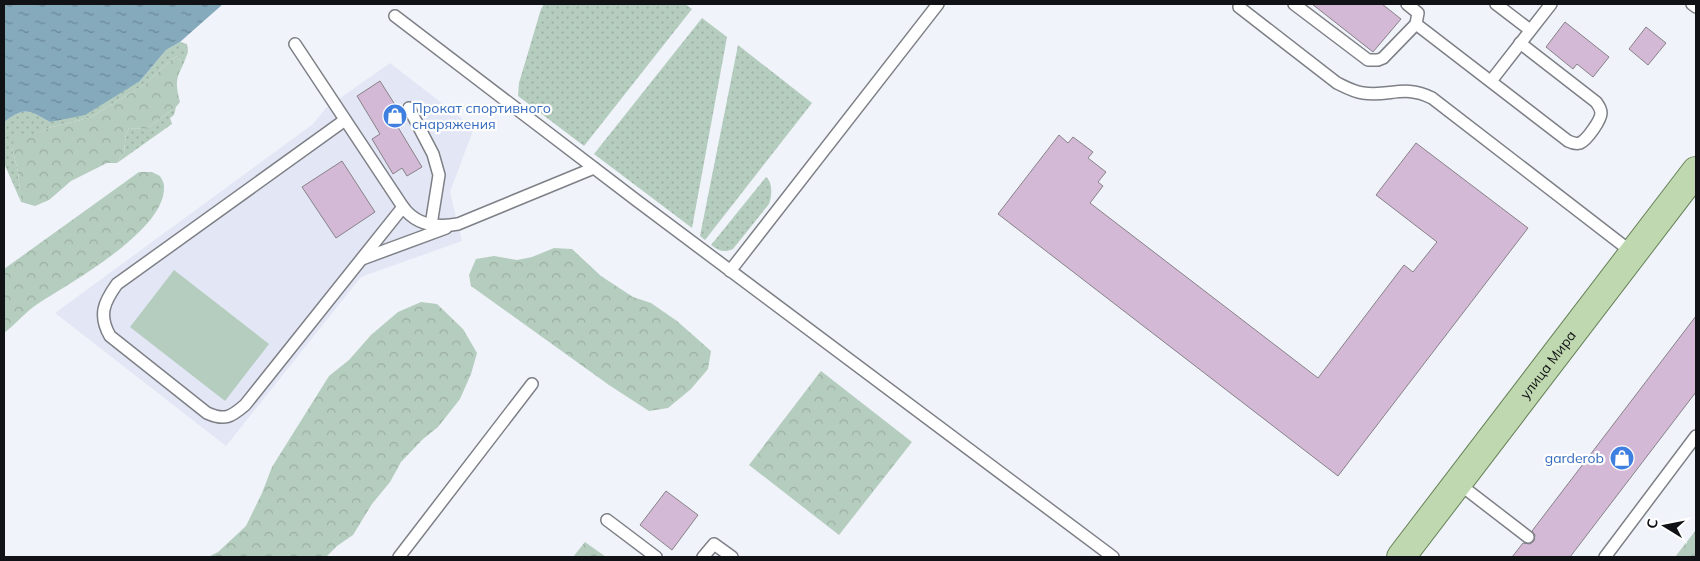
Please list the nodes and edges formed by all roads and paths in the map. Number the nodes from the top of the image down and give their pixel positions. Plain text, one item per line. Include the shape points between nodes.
1 (938, 4) edge
2 (1294, 4) edge
3 (1407, 4) edge
4 (1496, 4) edge
5 (1551, 4) edge
6 (1692, 4) edge
7 (1240, 7) dead end
8 (1696, 7) edge
9 (1420, 14) edge
10 (395, 16) dead end
11 (1530, 30) junction
12 (1520, 43) junction
13 (295, 44) dead end
14 (1491, 81) junction
15 (409, 108) dead end
16 (345, 120) junction
17 (594, 168) junction
18 (1696, 171) edge
19 (403, 206) junction
20 (457, 224) junction
21 (432, 225) junction
22 (1633, 253) junction
23 (361, 259) junction
24 (730, 271) junction
25 (532, 384) dead end
26 (1696, 436) edge
27 (1458, 483) junction
28 (607, 520) dead end
29 (1528, 537) dead end
30 (399, 557) edge
31 (656, 557) edge
32 (703, 557) edge
33 (732, 557) edge
34 (1113, 557) edge
35 (1401, 557) edge
36 (1605, 557) edge

1 - 24 lane
2 - 9 lane via 1368,60 1384,58
3 - 9 lane
4 - 11 lane
5 - 11 lane
6 - 8 lane
7 - 22 lane via 1350,90 1375,94 1413,91 1432,98
9 - 14 lane
10 - 17 lane
11 - 12 lane
12 - 14 lane
12 - 14 lane via 1600,107 1602,114 1585,139 1573,144 1568,141
13 - 16 lane
15 - 21 lane via 433,154 439,175
16 - 19 lane
16 - 23 lane via 117,284 105,304 104,325 117,342 207,413 226,418 245,405
17 - 20 lane
17 - 24 lane
18 - 22 main road, улица Мира
19 - 21 lane via 417,220
19 - 23 lane
20 - 21 lane
20 - 23 lane
22 - 27 main road, улица Мира
24 - 34 lane
25 - 30 lane
26 - 36 lane
27 - 29 lane
27 - 35 main road, улица Мира
28 - 31 lane
32 - 33 lane via 714,544

